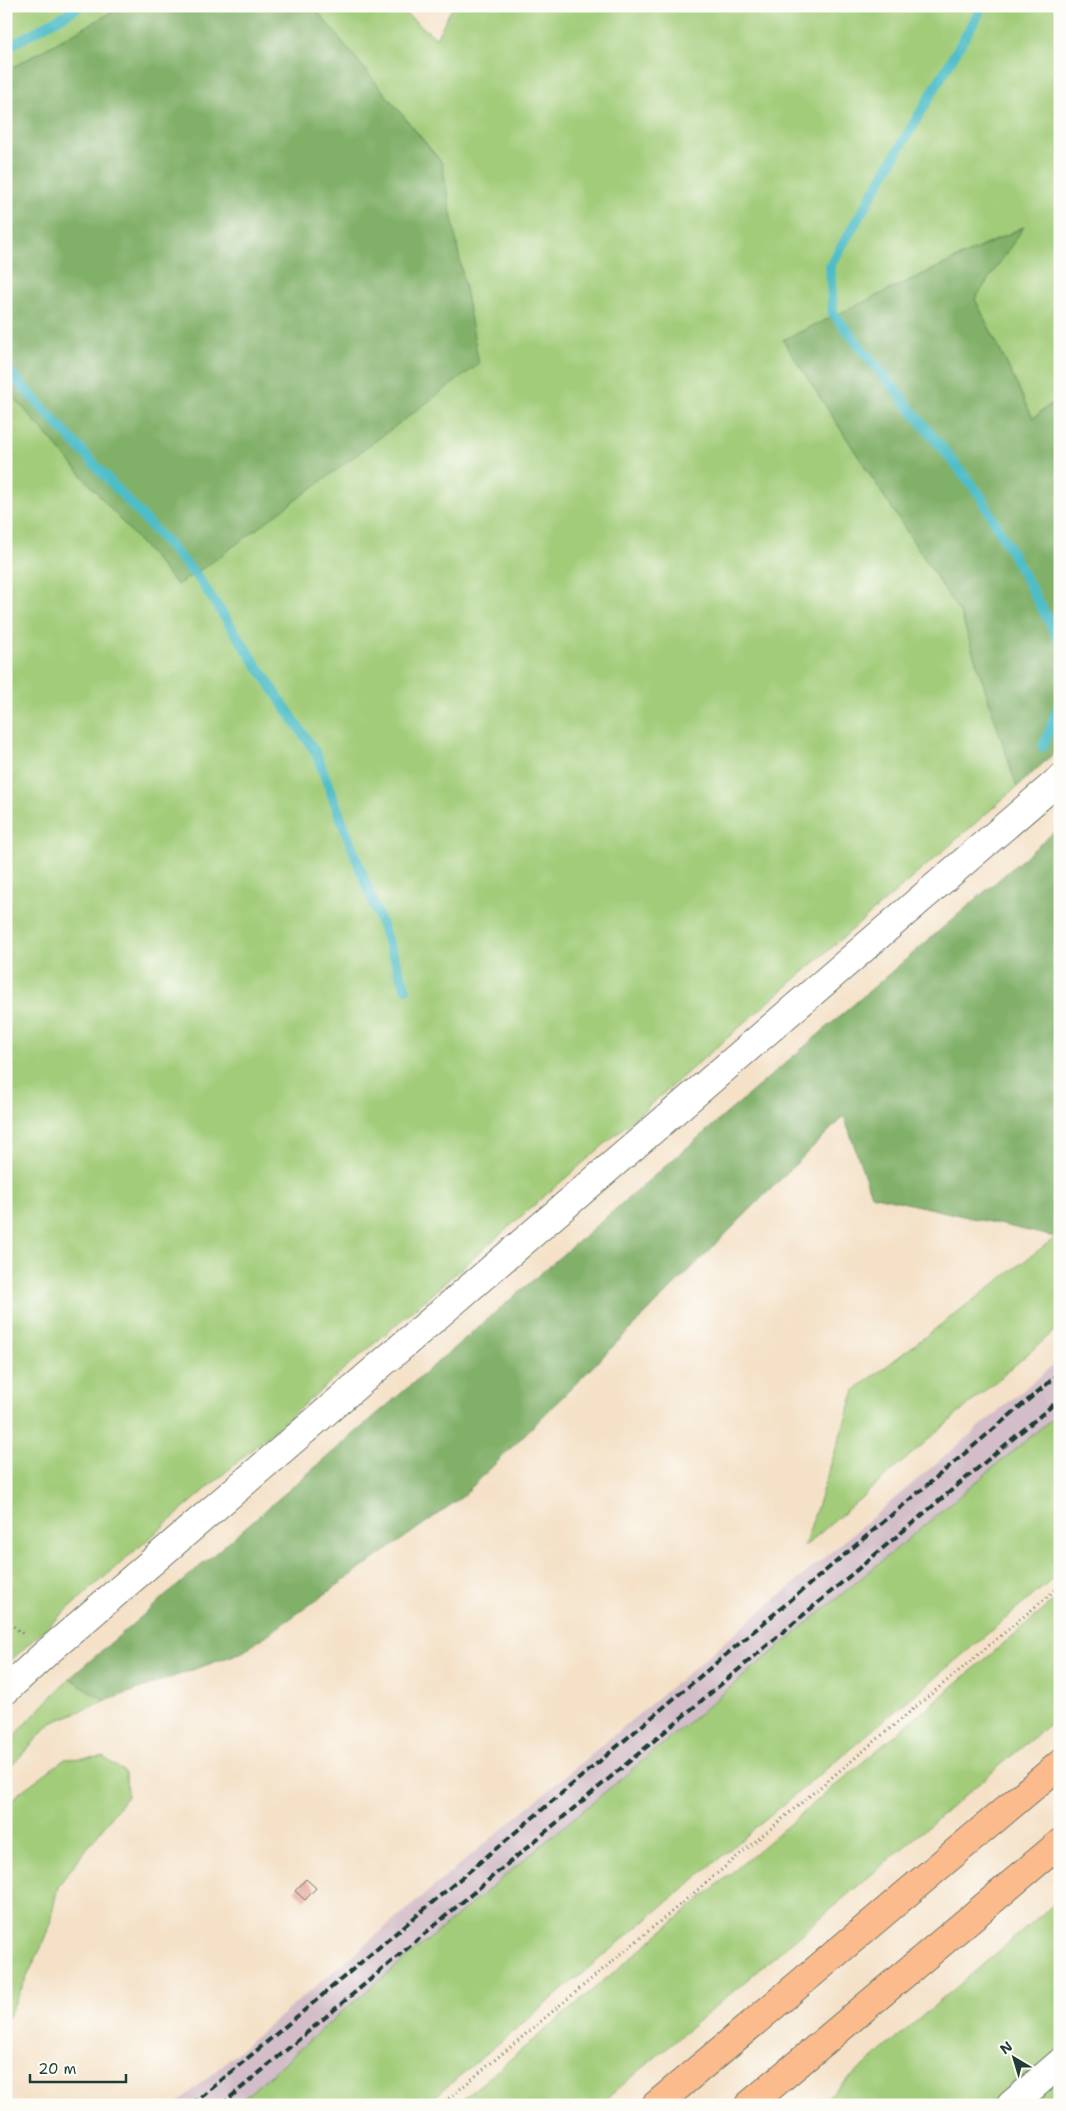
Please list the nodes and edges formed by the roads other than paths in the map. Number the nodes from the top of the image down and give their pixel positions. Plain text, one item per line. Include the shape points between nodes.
1 (1060, 779) edge
2 (6, 1690) edge
3 (1060, 1764) edge
4 (1060, 1843) edge
5 (1060, 2063) edge
6 (656, 2105) edge
7 (749, 2105) edge
8 (1011, 2105) edge

1 - 2 street
3 - 6 highway
4 - 7 highway
5 - 8 street

